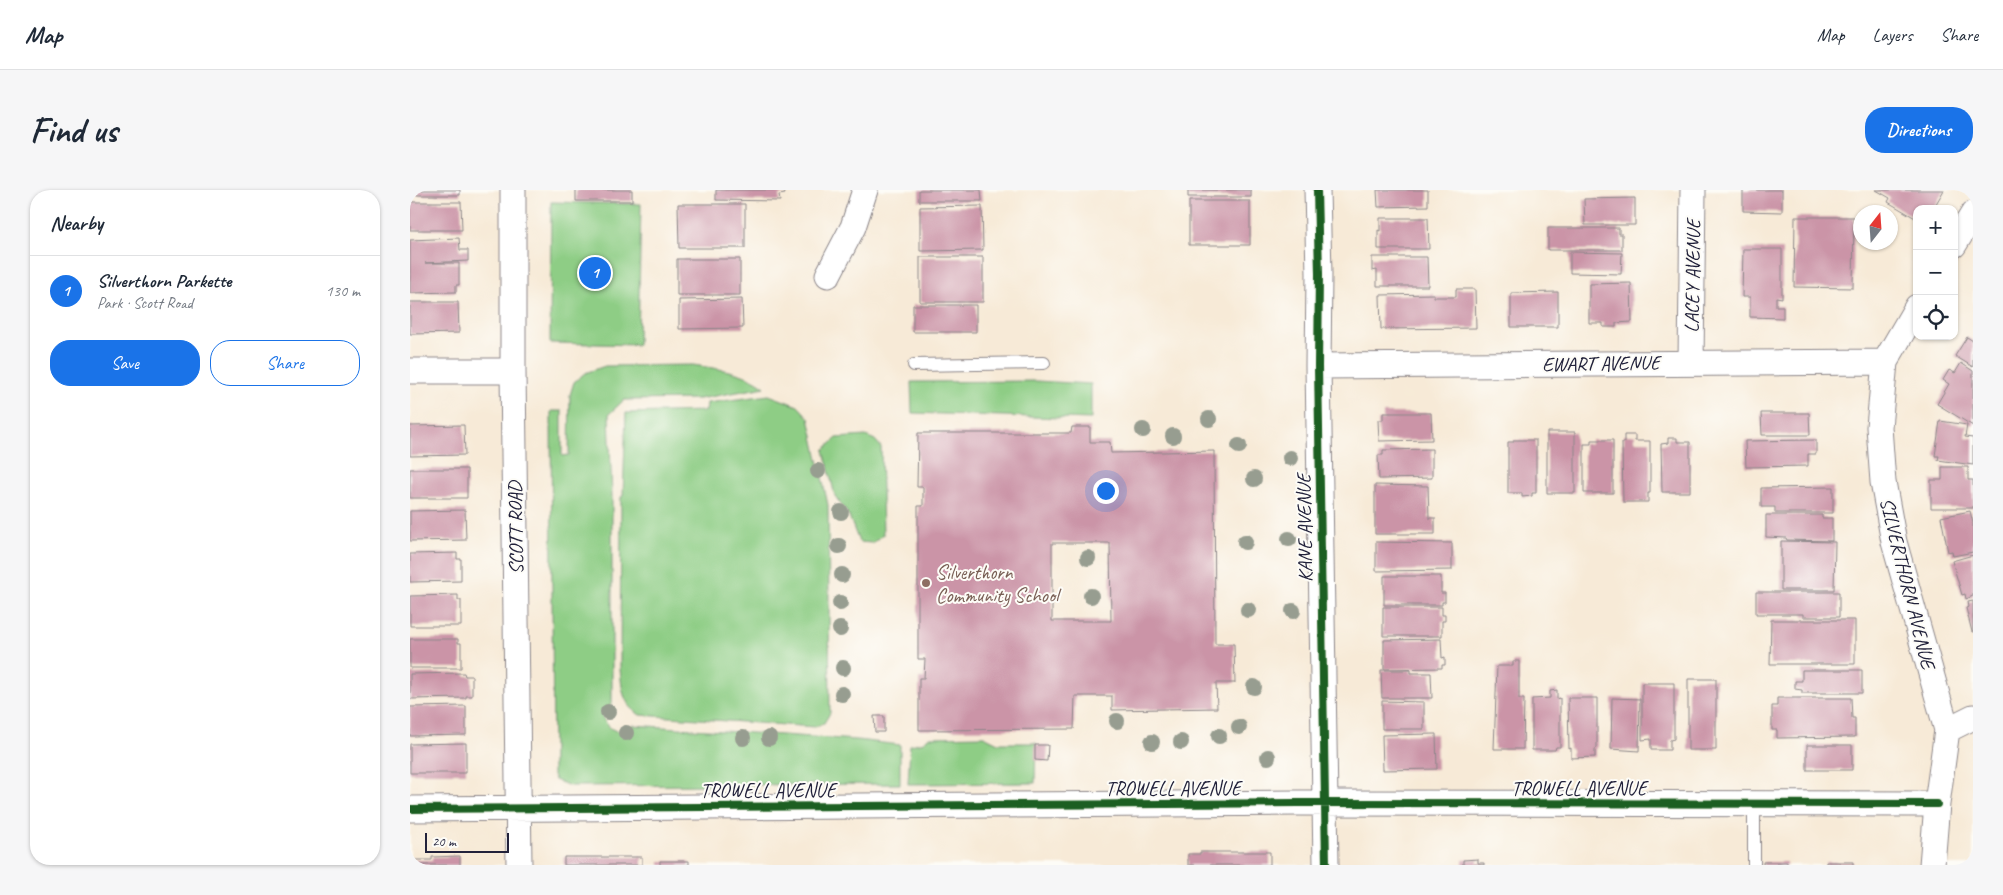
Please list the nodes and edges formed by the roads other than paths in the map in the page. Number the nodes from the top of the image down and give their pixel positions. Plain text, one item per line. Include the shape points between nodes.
1 (513, 190) edge
2 (865, 190) edge
3 (1317, 190) edge
4 (1693, 190) edge
5 (1973, 214) edge
6 (1958, 238) edge
7 (828, 275) dead end
8 (1913, 314) edge
9 (1690, 362) junction
10 (1885, 362) junction
11 (1044, 363) dead end
12 (914, 364) dead end
13 (1318, 366) junction
14 (410, 371) edge
15 (513, 371) junction
16 (1973, 717) edge
17 (1947, 730) junction
18 (1326, 804) junction
19 (1937, 804) junction
20 (1754, 805) junction
21 (519, 808) junction
22 (410, 809) edge
23 (519, 865) edge
24 (1326, 865) edge
25 (1754, 865) edge
26 (1932, 865) edge

1 - 15 street, SCOTT ROAD
2 - 7 street via 853,227
3 - 13 street, KANE AVENUE
4 - 9 street, LACEY AVENUE
5 - 6 street
8 - 10 street, SILVERTHORN AVENUE
9 - 10 street, EWART AVENUE
9 - 13 street, EWART AVENUE
10 - 17 street, SILVERTHORN AVENUE via 1879,427 1885,491 1894,542
11 - 12 lane
13 - 18 street, KANE AVENUE
14 - 15 street
15 - 21 street, SCOTT ROAD
16 - 17 street
17 - 19 street, SILVERTHORN AVENUE
18 - 20 street, TROWELL AVENUE
18 - 21 street, TROWELL AVENUE
18 - 24 street, KANE AVENUE
19 - 20 street, TROWELL AVENUE
19 - 26 street, SILVERTHORN AVENUE
20 - 25 lane
21 - 22 street, TROWELL AVENUE
21 - 23 street, SCOTT ROAD

